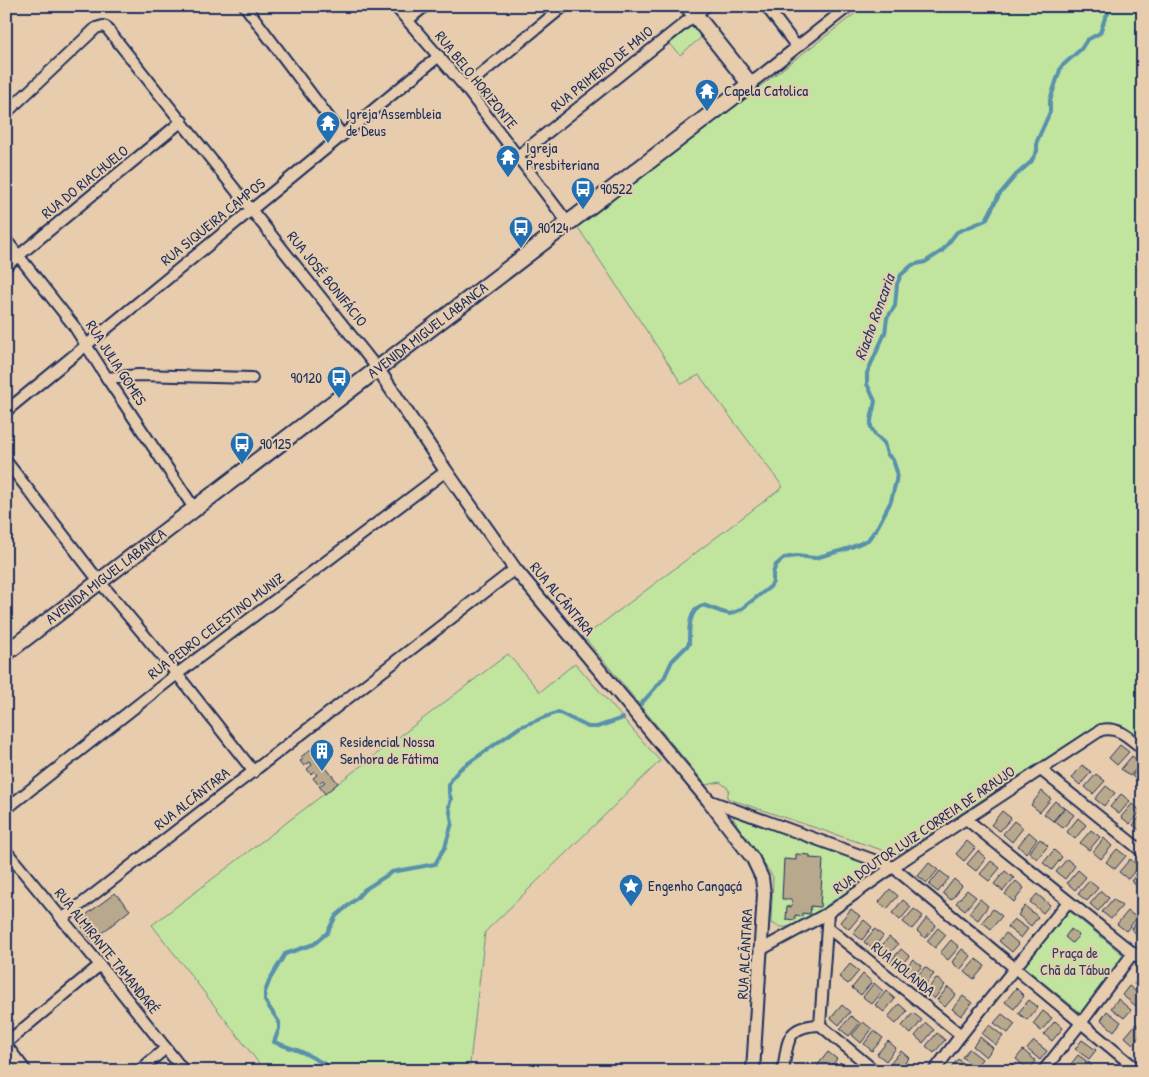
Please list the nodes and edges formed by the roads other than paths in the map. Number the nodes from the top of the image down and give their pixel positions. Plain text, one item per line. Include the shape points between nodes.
1 (246, 6) edge
2 (395, 6) edge
3 (425, 6) edge
4 (564, 6) edge
5 (766, 6) edge
6 (849, 6) edge
7 (696, 9) edge
8 (408, 20) junction
9 (797, 47) junction
10 (439, 56) junction
11 (750, 84) junction
12 (464, 87) junction
13 (6, 113) edge
14 (182, 121) junction
15 (342, 135) junction
16 (518, 156) junction
17 (251, 211) junction
18 (568, 223) junction
19 (6, 240) edge
20 (18, 256) junction
21 (6, 266) edge
22 (86, 345) junction
23 (377, 368) junction
24 (107, 378) junction
25 (252, 378) dead end
26 (6, 410) edge
27 (6, 461) edge
28 (446, 471) junction
29 (194, 508) junction
30 (515, 569) junction
31 (99, 581) junction
32 (6, 653) edge
33 (177, 674) junction
34 (1143, 749) edge
35 (1041, 770) junction
36 (254, 772) junction
37 (708, 800) junction
38 (6, 808) edge
39 (966, 819) junction
40 (6, 850) edge
41 (1143, 852) edge
42 (893, 867) junction
43 (1068, 902) junction
44 (828, 913) junction
45 (62, 920) junction
46 (826, 927) junction
47 (762, 949) junction
48 (1132, 953) junction
49 (1143, 961) edge
50 (100, 965) junction
51 (1014, 969) junction
52 (1080, 1023) junction
53 (820, 1024) junction
54 (961, 1035) junction
55 (6, 1044) edge
56 (166, 1048) junction
57 (26, 1071) edge
58 (140, 1071) edge
59 (184, 1071) edge
60 (753, 1071) edge
61 (783, 1071) edge
62 (875, 1071) edge
63 (934, 1071) edge
64 (1043, 1071) edge
65 (1139, 1071) edge

1 - 15 street
2 - 8 street, RUA BELO HORIZONTE
3 - 8 street
4 - 12 street
5 - 9 street
6 - 9 street, AVENIDA MIGUEL LABANCA
7 - 11 main road
7 - 16 street, RUA PRIMEIRO DE MAIO
8 - 10 street, RUA BELO HORIZONTE
9 - 11 street, AVENIDA MIGUEL LABANCA
10 - 12 street, RUA BELO HORIZONTE
10 - 15 street, RUA SIQUEIRA CAMPOS
11 - 18 main road, AVENIDA MIGUEL LABANCA
12 - 16 street, RUA BELO HORIZONTE
13 - 14 street, RUA JOSÉ BONIFÁCIO via 96,28 103,26
14 - 17 street, RUA JOSÉ BONIFÁCIO
14 - 20 street, RUA DO RIACHUELO
15 - 17 street, RUA SIQUEIRA CAMPOS
16 - 18 street, RUA BELO HORIZONTE
17 - 22 street, RUA SIQUEIRA CAMPOS
17 - 23 street, RUA JOSÉ BONIFÁCIO
18 - 23 main road, AVENIDA MIGUEL LABANCA
19 - 20 street, RUA JULIA GOMES
20 - 21 street, RUA DO RIACHUELO
20 - 22 street, RUA JULIA GOMES
22 - 24 street, RUA JULIA GOMES
22 - 26 street, RUA SIQUEIRA CAMPOS
23 - 28 street, RUA JOSÉ BONIFÁCIO
23 - 29 main road, AVENIDA MIGUEL LABANCA
24 - 25 street via 138,375
24 - 29 street, RUA JULIA GOMES
27 - 31 street
28 - 30 street, RUA JOSÉ BONIFÁCIO
28 - 33 street, RUA PEDRO CELESTINO MUNIZ
29 - 31 main road, AVENIDA MIGUEL LABANCA
30 - 36 street, RUA ALCÂNTARA
30 - 37 street, RUA ALCÂNTARA
31 - 32 main road, AVENIDA MIGUEL LABANCA
31 - 33 street
33 - 36 street
33 - 38 street, RUA PEDRO CELESTINO MUNIZ
34 - 35 street, RUA DOUTOR LUIZ CORREIA DE ARAUJO via 1123,733 1109,728 1101,730
35 - 39 street, RUA DOUTOR LUIZ CORREIA DE ARAUJO
35 - 41 street
36 - 45 street, RUA ALCÂNTARA
37 - 42 street
37 - 47 street, RUA ALCÂNTARA via 753,859 762,878
39 - 42 street, RUA DOUTOR LUIZ CORREIA DE ARAUJO
39 - 43 street
40 - 45 street, RUA ALMIRANTE TAMANDARÉ
42 - 44 street, RUA DOUTOR LUIZ CORREIA DE ARAUJO
42 - 51 street
43 - 48 street
43 - 51 street
44 - 46 street, RUA DOUTOR LUIZ CORREIA DE ARAUJO
44 - 47 street
45 - 50 street, RUA ALMIRANTE TAMANDARÉ
46 - 53 street, RUA DOUTOR LUIZ CORREIA DE ARAUJO
46 - 54 street, RUA HOLANDA
47 - 60 street, RUA ALCÂNTARA
48 - 49 street
48 - 52 street
50 - 55 street
50 - 56 street, RUA ALMIRANTE TAMANDARÉ
51 - 52 street
51 - 54 street
52 - 64 street
52 - 65 street
53 - 61 street via 804,1025 795,1030 789,1040
53 - 62 street
54 - 63 street
55 - 57 street
56 - 58 street
56 - 59 street, RUA ALMIRANTE TAMANDARÉ

